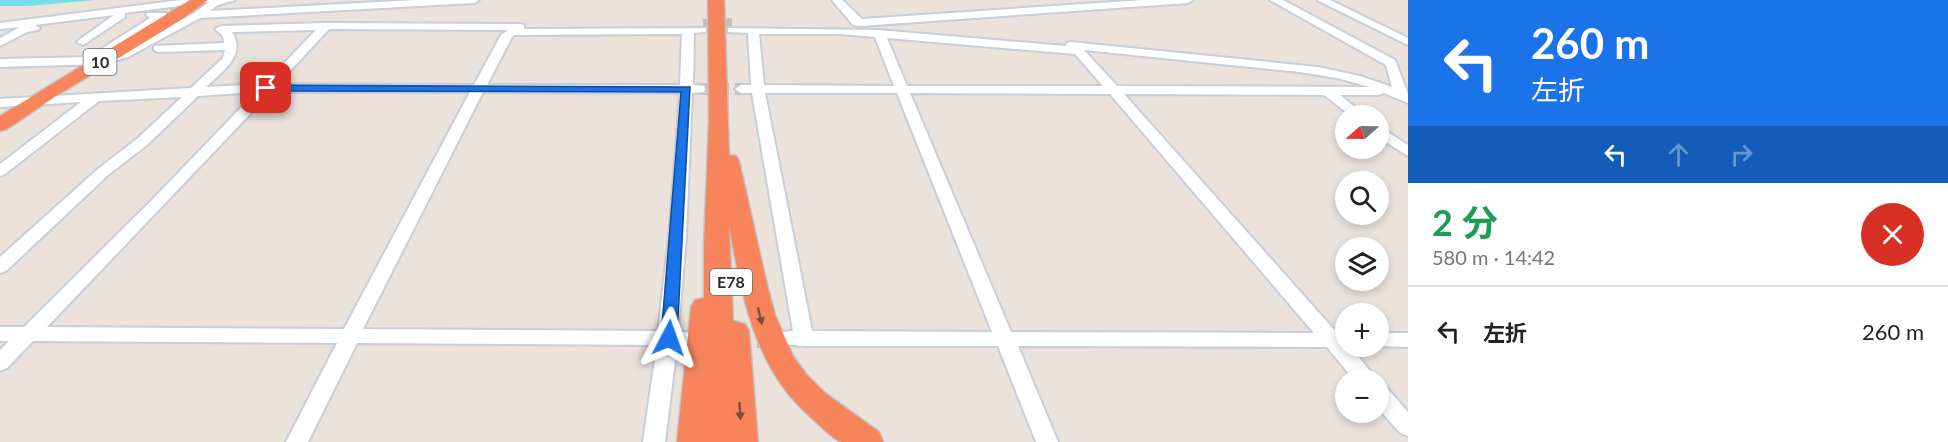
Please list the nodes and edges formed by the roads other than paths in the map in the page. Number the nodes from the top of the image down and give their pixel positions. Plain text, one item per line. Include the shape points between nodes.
1 (230, 0) edge
2 (243, 0) edge
3 (474, 0) edge
4 (716, 0) edge
5 (837, 0) edge
6 (1188, 0) edge
7 (1322, 0) edge
8 (400, 2) edge
9 (1277, 2) edge
10 (201, 4) edge
11 (170, 10) tunnel mouth
12 (230, 13) junction
13 (102, 14) junction
14 (121, 15) junction
15 (151, 15) junction
16 (860, 23) junction
17 (832, 25) junction
18 (0, 26) edge
19 (327, 26) junction
20 (394, 27) junction
21 (698, 28) junction
22 (221, 29) junction
23 (753, 30) junction
24 (1408, 32) edge
25 (879, 33) junction
26 (1389, 33) junction
27 (83, 42) dead end
28 (1408, 42) edge
29 (0, 43) edge
30 (231, 46) junction
31 (158, 48) dead end
32 (98, 60) junction
33 (0, 63) edge
34 (718, 72) junction
35 (266, 88) junction
36 (693, 89) junction
37 (741, 89) tunnel mouth
38 (758, 89) junction
39 (902, 89) junction
40 (476, 90) junction
41 (1114, 90) junction
42 (1326, 90) junction
43 (191, 93) junction
44 (1404, 93) edge
45 (94, 99) junction
46 (34, 101) junction
47 (0, 103) edge
48 (1346, 105) edge
49 (718, 122) junction
50 (0, 125) edge
51 (1389, 138) edge
52 (1408, 152) edge
53 (0, 171) edge
54 (716, 244) junction
55 (0, 267) edge
56 (0, 334) edge
57 (26, 336) junction
58 (351, 336) junction
59 (1335, 336) edge
60 (677, 338) junction
61 (778, 338) tunnel mouth
62 (804, 339) junction
63 (1005, 339) junction
64 (1335, 340) edge
65 (1389, 340) edge
66 (1408, 340) edge
67 (0, 363) edge
68 (1389, 405) edge
69 (1408, 427) edge
70 (297, 442) edge
71 (654, 442) edge
72 (693, 442) edge
73 (723, 442) edge
74 (742, 442) edge
75 (867, 442) edge
76 (1047, 442) edge

1 - 10 street
2 - 12 street
3 - 8 street
4 - 34 highway, E78
5 - 16 street
6 - 16 street
7 - 26 street
8 - 12 street
8 - 20 street
9 - 44 street via 1384,58 1393,67
10 - 12 street
10 - 13 street
10 - 32 highway, 10
11 - 15 street
12 - 22 street
13 - 14 street
13 - 18 street
13 - 29 street via 24,29
14 - 15 street
14 - 27 street
15 - 32 street via 162,15
16 - 17 street
17 - 23 street via 732,27
17 - 44 street via 1231,60 1339,74
19 - 20 street
19 - 22 street
19 - 35 street
20 - 21 street
21 - 36 street
21 - 40 street via 513,32 507,35
22 - 30 street via 229,35
23 - 25 street
23 - 38 street
24 - 26 street
25 - 39 street
25 - 41 street via 1079,51
26 - 28 street
30 - 31 street
30 - 43 street via 229,59
32 - 33 street
32 - 46 highway, 10
34 - 49 highway, E78
34 -> 75 highway via 729,170 753,286 770,344 782,366 816,406
35 - 40 street
35 - 43 street
35 - 57 street
36 - 40 street
36 - 60 street
37 - 38 street
38 - 39 street
38 - 62 street
39 - 41 street
39 - 63 street
40 - 58 street
41 - 42 street
41 - 59 street
42 - 44 street
42 - 48 street
43 - 45 street
43 - 55 street via 143,141 103,172
45 - 46 street
45 - 53 street
46 - 47 street
46 - 50 highway, 10
49 - 54 highway, E78
49 -> 74 highway, E78
51 - 52 street
54 - 72 highway via 705,309
54 - 73 highway, E78
56 - 57 street
57 - 58 street
57 - 67 street
58 - 60 street
58 - 70 street
60 - 71 street
61 - 62 street
62 - 63 street
63 - 64 street
63 - 76 street
65 - 66 street
68 - 69 street

